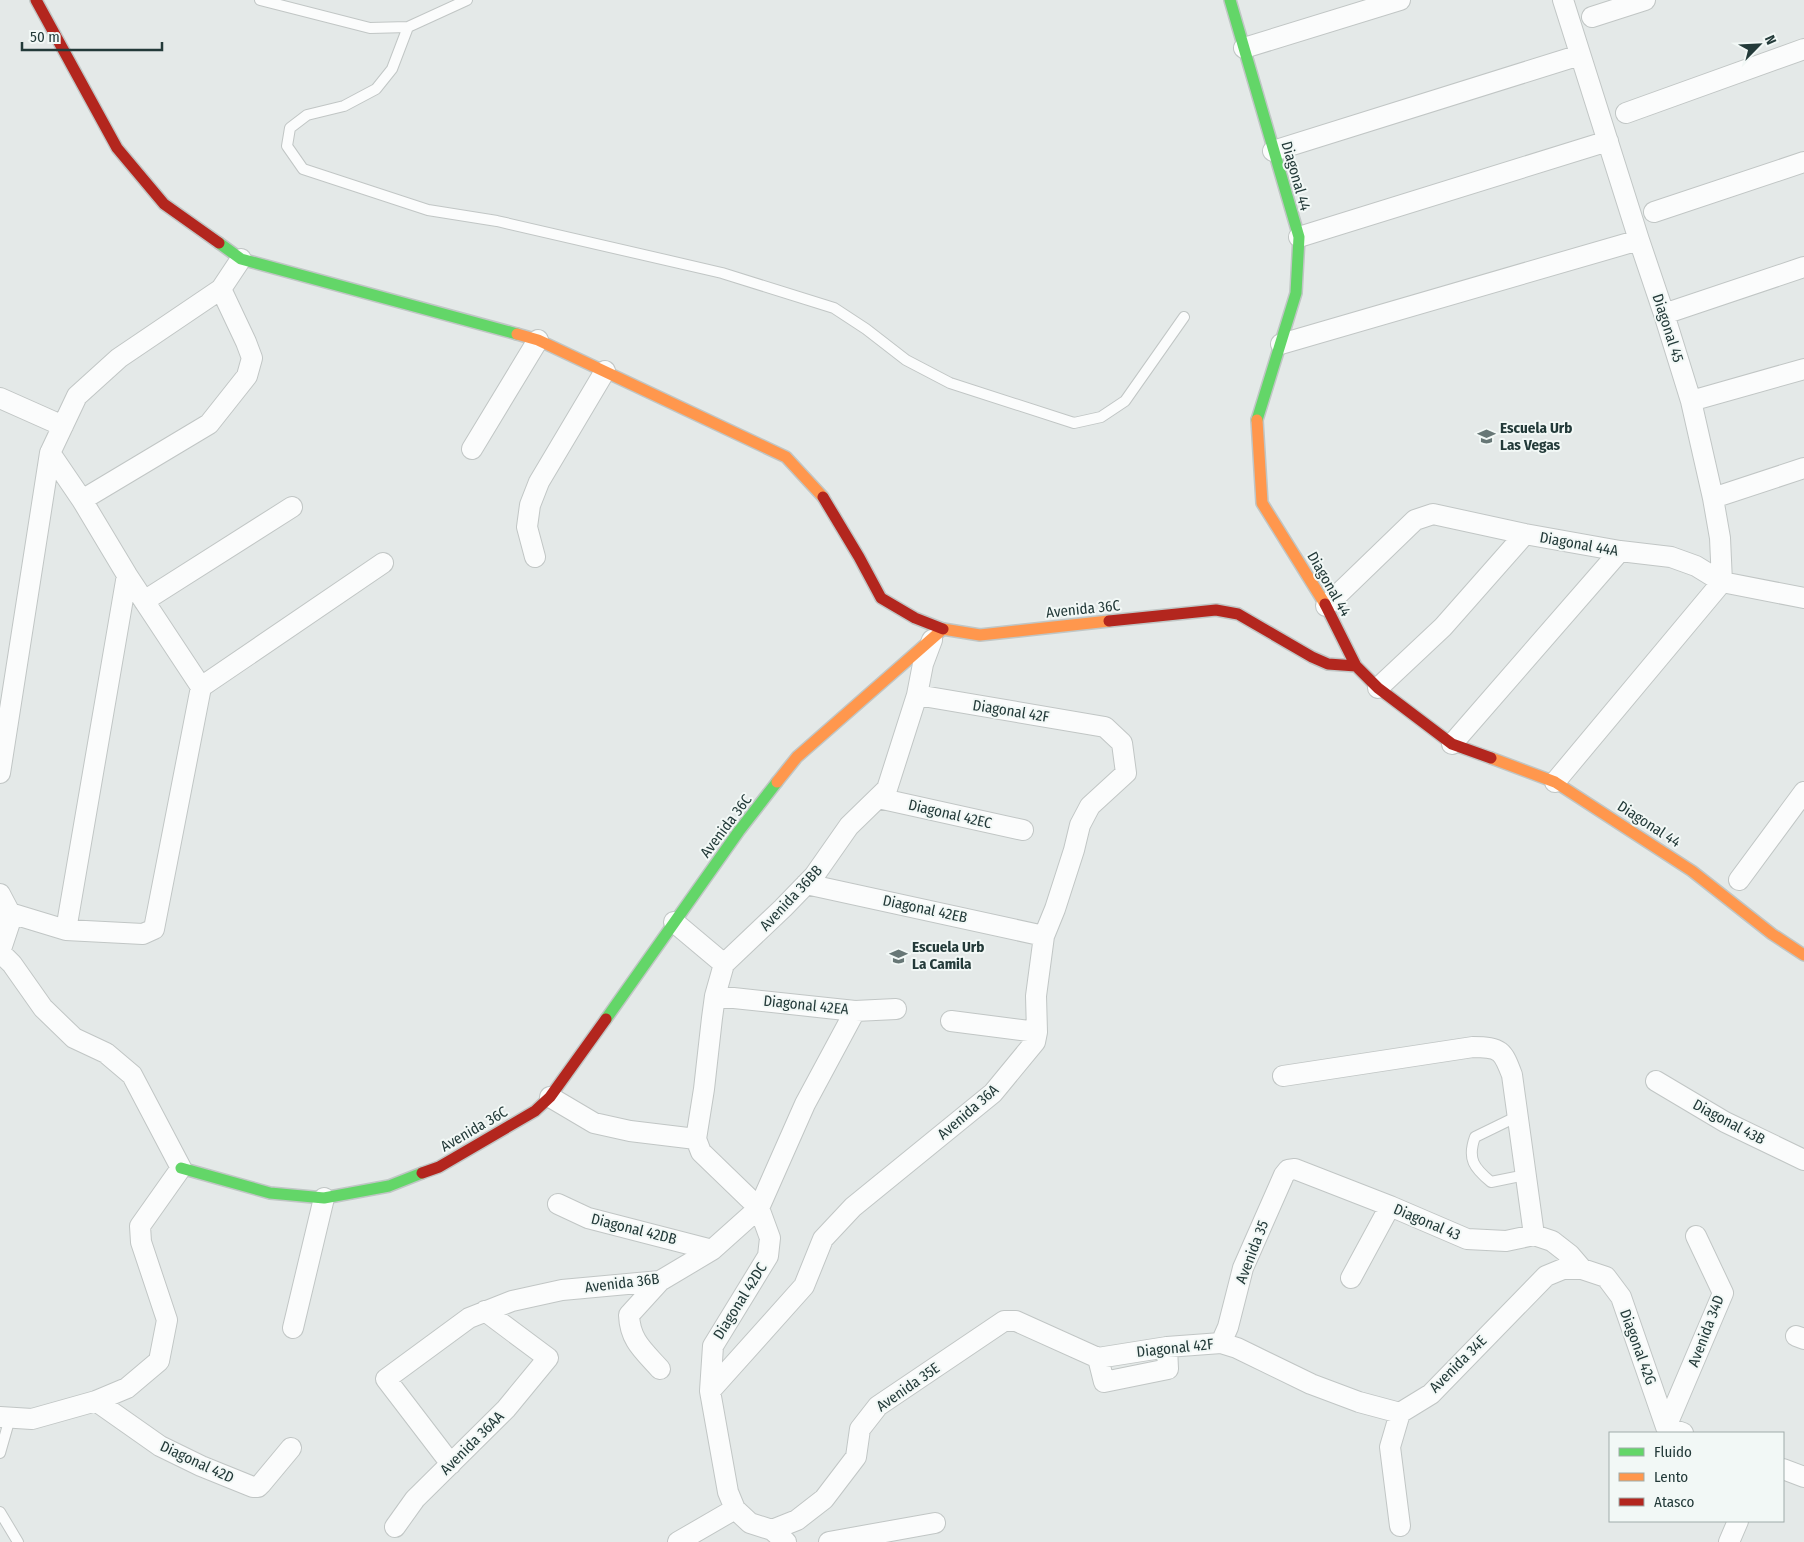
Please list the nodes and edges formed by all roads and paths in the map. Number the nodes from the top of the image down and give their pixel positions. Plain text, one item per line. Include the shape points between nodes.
1 (36, 0) edge
2 (260, 0) edge
3 (467, 0) edge
4 (1230, 0) edge
5 (1400, 0) edge
6 (1564, 0) edge
7 (1645, 0) edge
8 (1592, 17) dead end
9 (408, 27) junction
10 (1244, 48) junction
11 (1804, 49) edge
12 (1580, 55) junction
13 (1626, 113) dead end
14 (1608, 141) junction
15 (1274, 151) junction
16 (1804, 162) edge
17 (1654, 212) dead end
18 (1299, 237) junction
19 (1639, 240) junction
20 (241, 259) junction
21 (1804, 267) edge
22 (221, 289) junction
23 (1664, 314) junction
24 (1184, 317) dead end
25 (538, 340) junction
26 (1281, 344) junction
27 (1804, 369) edge
28 (605, 371) junction
29 (0, 398) edge
30 (1691, 401) junction
31 (63, 426) junction
32 (472, 449) dead end
33 (50, 454) junction
34 (1804, 468) edge
35 (1713, 498) junction
36 (82, 500) junction
37 (292, 507) dead end
38 (1524, 534) junction
39 (1620, 551) junction
40 (535, 557) dead end
41 (383, 562) dead end
42 (127, 575) junction
43 (1722, 582) junction
44 (1804, 598) edge
45 (144, 601) junction
46 (1326, 606) junction
47 (938, 634) junction
48 (1356, 666) junction
49 (201, 687) junction
50 (1378, 688) junction
51 (917, 695) junction
52 (1105, 726) joint
53 (1452, 744) junction
54 (0, 774) edge
55 (1555, 782) junction
56 (1804, 792) edge
57 (878, 798) junction
58 (1023, 830) dead end
59 (1739, 880) dead end
60 (806, 884) junction
61 (0, 894) edge
62 (10, 913) junction
63 (674, 922) junction
64 (66, 930) junction
65 (1044, 936) junction
66 (0, 952) edge
67 (1804, 955) edge
68 (724, 964) junction
69 (715, 996) junction
70 (896, 1009) dead end
71 (855, 1011) junction
72 (951, 1021) dead end
73 (1037, 1032) junction
74 (1284, 1076) dead end
75 (1656, 1081) dead end
76 (550, 1097) junction
77 (1518, 1116) junction
78 (696, 1139) junction
79 (1804, 1160) edge
80 (181, 1168) junction
81 (1295, 1169) joint
82 (1526, 1175) junction
83 (324, 1198) junction
84 (558, 1204) dead end
85 (1390, 1206) junction
86 (759, 1208) junction
87 (1534, 1235) junction
88 (1696, 1236) dead end
89 (712, 1250) junction
90 (1582, 1270) junction
91 (1351, 1278) dead end
92 (660, 1281) junction
93 (485, 1311) junction
94 (1004, 1321) joint
95 (294, 1328) dead end
96 (1221, 1343) junction
97 (660, 1369) dead end
98 (710, 1391) junction
99 (96, 1401) junction
100 (1400, 1412) junction
101 (5, 1417) edge
102 (1675, 1430) edge
103 (291, 1448) dead end
104 (0, 1452) edge
105 (451, 1464) junction
106 (1784, 1469) edge
107 (1804, 1477) edge
108 (735, 1509) junction
109 (0, 1512) edge
110 (935, 1522) dead end
111 (1738, 1522) edge
112 (1400, 1526) dead end
113 (395, 1527) dead end
114 (779, 1536) edge
115 (18, 1542) edge
116 (678, 1542) edge
117 (829, 1542) edge
118 (1729, 1542) edge

1 - 20 street via 117,148 164,204
2 - 9 lane via 370,28
3 - 9 lane
4 - 10 street, Diagonal 44
5 - 10 street
6 - 12 street, Diagonal 45
7 - 8 street
9 - 24 lane via 392,69 376,89 344,106 307,115 290,128 287,146 303,169 428,210 496,221 722,273 834,308 906,360 950,383 1074,423 1101,417 1125,401
10 - 15 street, Diagonal 44
11 - 13 street
12 - 14 street, Diagonal 45
12 - 15 street
14 - 18 street
14 - 19 street, Diagonal 45
15 - 18 street, Diagonal 44
16 - 17 street
18 - 26 street, Diagonal 44 via 1296,293
19 - 23 street, Diagonal 45
19 - 26 street
20 - 22 street
20 - 25 street
21 - 23 street
22 - 31 street via 119,358 77,396
22 - 36 street via 252,358 247,376 209,424
23 - 30 street, Diagonal 45
25 - 28 street
25 - 32 street
26 - 46 street, Diagonal 44 via 1257,420 1262,503
27 - 30 street
28 - 40 street via 540,482 530,505 527,527
28 - 47 street via 786,457 823,497 881,598
29 - 31 street
30 - 35 street, Diagonal 45
31 - 33 street
33 - 36 street
33 - 54 street
34 - 35 street
35 - 43 street, Diagonal 45 via 1720,538
36 - 42 street
37 - 45 street
38 - 39 street, Diagonal 44A
38 - 46 street, Diagonal 44A via 1433,514 1415,520
38 - 50 street via 1443,627
39 - 43 street, Diagonal 44A via 1683,560
39 - 53 street
41 - 49 street
42 - 45 street
42 - 64 street
43 - 44 street
43 - 55 street
45 - 49 street
46 - 48 street, Diagonal 44
47 - 48 street, Avenida 36C via 980,635 1216,610 1238,614 1328,664
47 - 51 street, Avenida 36BB via 923,664
47 - 63 street, Avenida 36C via 797,757 739,830
48 - 50 street, Diagonal 44
49 - 64 street via 154,929 144,934
50 - 53 street, Diagonal 44
51 - 52 street, Diagonal 42F
51 - 57 street, Avenida 36BB via 887,788
52 - 65 street, Avenida 36A via 1122,744 1126,772 1090,806 1080,825 1072,858
53 - 55 street, Diagonal 44
55 - 67 street, Diagonal 44 via 1692,871
56 - 59 street
57 - 58 street, Diagonal 42EC
57 - 60 street, Avenida 36BB via 849,826
60 - 65 street, Diagonal 42EB
60 - 68 street, Avenida 36BB
61 - 62 street
62 - 64 street
62 - 66 street
63 - 68 street
63 - 76 street, Avenida 36C
65 - 73 street, Avenida 36A via 1036,996
66 - 80 street via 43,1008 74,1038 106,1053 132,1075
68 - 69 street, Avenida 36BB
69 - 71 street, Diagonal 42EA
69 - 78 street, Avenida 36BB
70 - 71 street, Diagonal 42EA
71 - 86 street, Avenida 36B via 805,1104
72 - 73 street
73 - 98 street, Avenida 36A via 1035,1042 993,1093 853,1207 823,1239 804,1286
74 - 77 street via 1491,1046 1504,1055 1510,1068
75 - 79 street, Diagonal 43B via 1725,1122
76 - 78 street via 594,1123
76 - 83 street, Avenida 36C via 535,1111 439,1167 389,1186
77 - 82 street
77 - 82 lane via 1475,1137 1470,1151 1477,1170 1491,1182
78 - 86 street, Diagonal 42DC via 701,1152
80 - 83 street, Avenida 36C via 270,1193
80 - 99 street via 140,1226 141,1242 167,1320 160,1361 127,1388
81 - 85 street, Diagonal 43
81 - 96 street, Avenida 35 via 1284,1175 1243,1268
82 - 87 street
83 - 95 street
84 - 89 street, Diagonal 42DB via 588,1218
85 - 87 street, Diagonal 43 via 1467,1239 1506,1241
85 - 91 street
86 - 89 street, Avenida 36B
86 - 98 street, Diagonal 42DC via 770,1238 768,1256 713,1346
87 - 90 street via 1552,1241
88 - 102 street, Avenida 34D via 1723,1293
89 - 92 street, Avenida 36B
90 - 100 street, Avenida 34E via 1563,1269 1546,1276 1431,1394
90 - 102 street, Diagonal 42G via 1606,1277 1621,1297
92 - 93 street, Avenida 36B via 562,1290 512,1301
92 - 97 street via 629,1315 635,1341
93 - 105 street, Avenida 36AA via 548,1358 506,1409
93 - 105 street, Avenida 36B via 469,1318 386,1379
94 - 96 street, Diagonal 42F via 1016,1321 1098,1358 1167,1347
94 - 114 street, Avenida 35E via 878,1406 860,1429 856,1457 824,1499
96 - 100 street, Diagonal 42F via 1311,1384 1359,1402
98 - 108 street, Diagonal 42DC via 728,1492
99 - 101 street via 32,1419
99 - 103 street, Diagonal 42D via 160,1446 253,1487 261,1484
100 - 112 street via 1390,1447
101 - 104 lane
105 - 113 street, Avenida 36AA via 415,1499
106 - 107 street
108 - 114 street via 750,1523
108 - 116 street
109 - 115 lane
110 - 117 street
111 - 118 street

